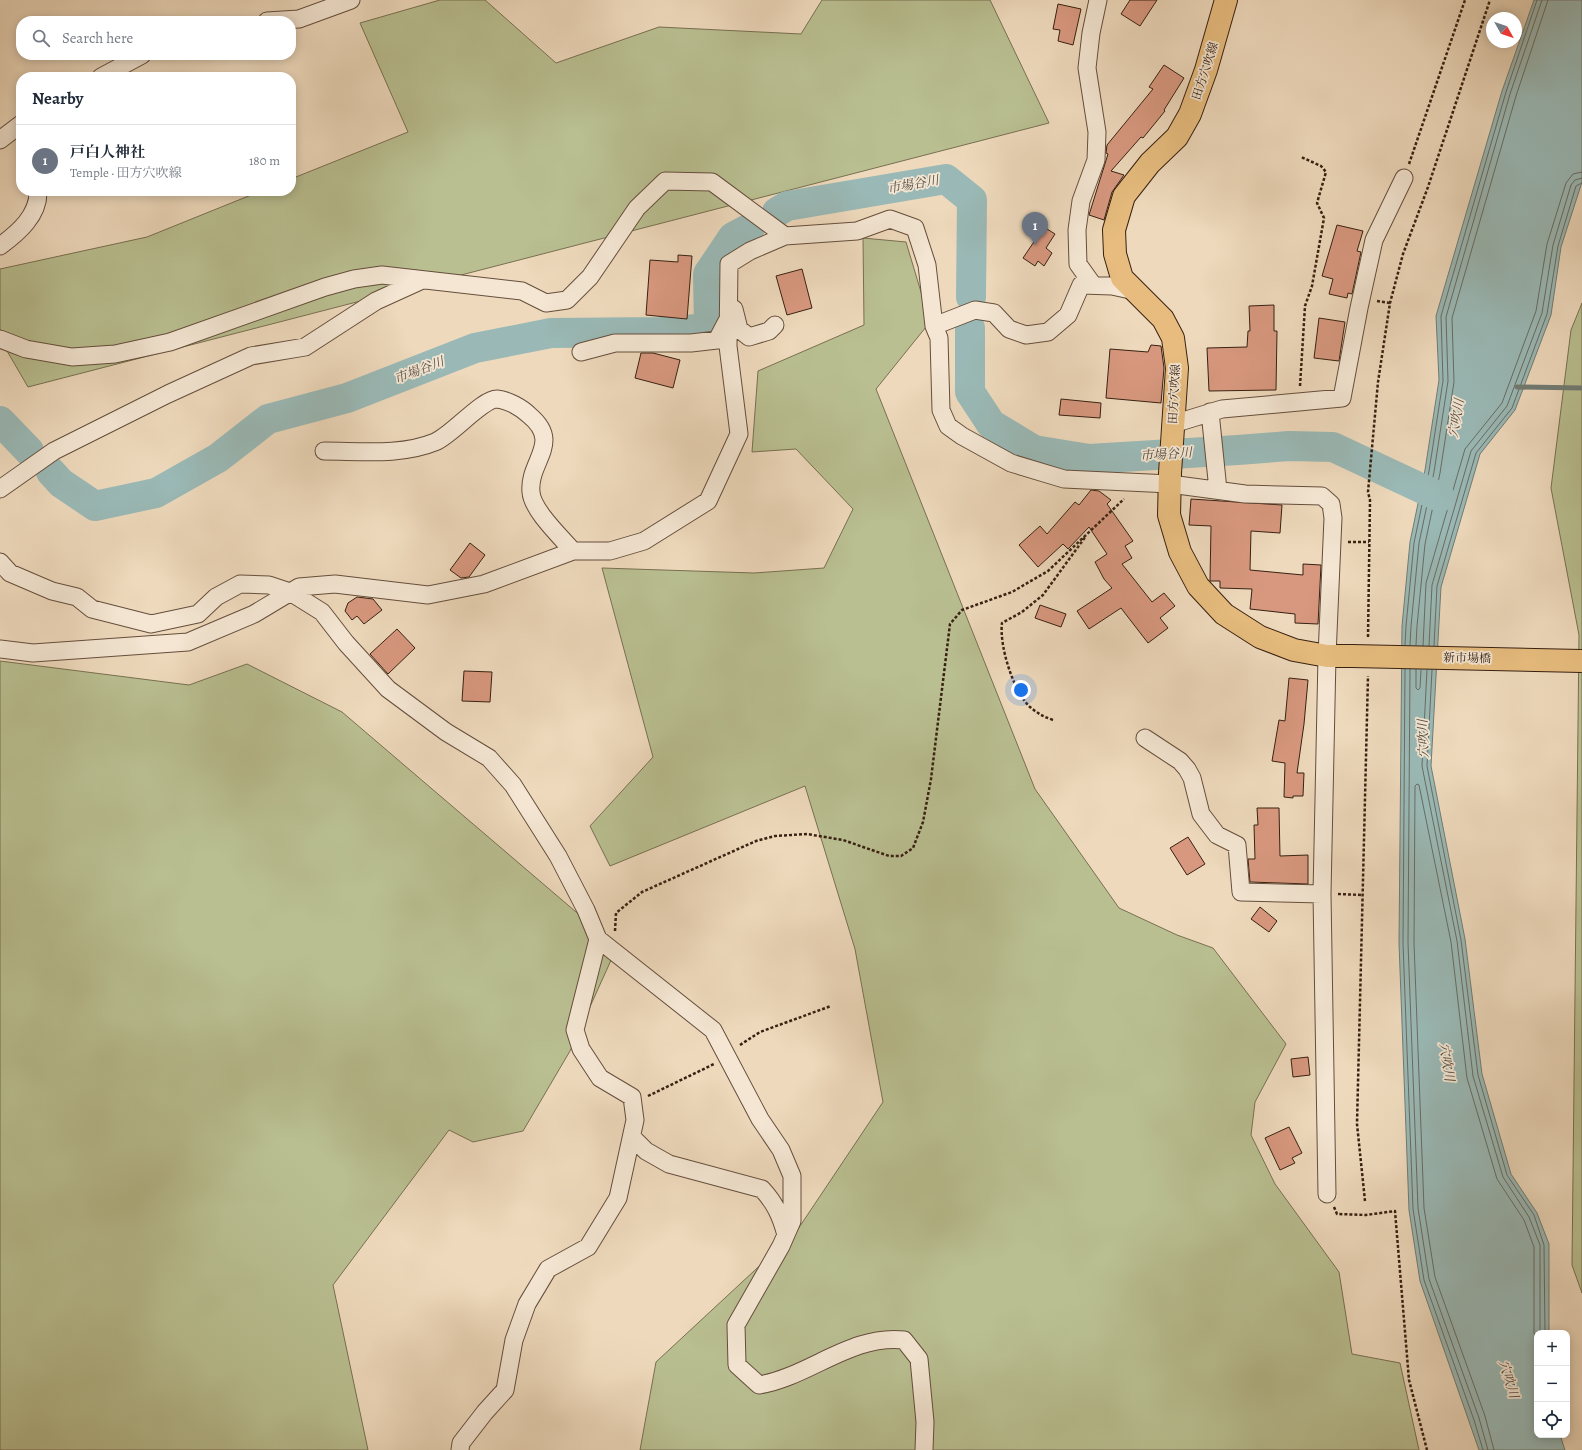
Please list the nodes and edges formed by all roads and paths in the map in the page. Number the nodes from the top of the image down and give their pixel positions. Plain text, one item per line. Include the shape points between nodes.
1 (351, 0) edge
2 (1084, 0) edge
3 (1098, 0) edge
4 (1226, 0) edge
5 (1465, 0) edge
6 (1490, 0) edge
7 (296, 19) edge
8 (1090, 38) junction
9 (133, 60) edge
10 (110, 72) edge
11 (16, 128) edge
12 (0, 140) edge
13 (1301, 157) dead end
14 (1404, 178) joint
15 (38, 196) edge
16 (785, 236) junction
17 (0, 246) edge
18 (420, 280) junction
19 (728, 283) junction
20 (1093, 285) junction
21 (1135, 291) junction
22 (728, 319) junction
23 (775, 325) dead end
24 (934, 326) junction
25 (0, 339) edge
26 (581, 352) dead end
27 (1299, 402) junction
28 (1211, 420) junction
29 (1173, 430) junction
30 (324, 451) dead end
31 (1170, 478) junction
32 (1134, 482) junction
33 (1218, 483) junction
34 (0, 490) edge
35 (1092, 529) junction
36 (573, 551) junction
37 (0, 562) edge
38 (290, 592) junction
39 (0, 649) edge
40 (1360, 649) junction
41 (1327, 656) junction
42 (1582, 661) edge
43 (1368, 673) dead end
44 (1054, 720) dead end
45 (1145, 738) dead end
46 (1327, 894) junction
47 (1362, 895) junction
48 (598, 939) junction
49 (614, 953) junction
50 (831, 1006) dead end
51 (727, 1056) junction
52 (633, 1103) junction
53 (632, 1137) junction
54 (1327, 1194) joint
55 (1365, 1201) dead end
56 (786, 1235) junction
57 (460, 1450) edge
58 (924, 1450) edge
59 (1427, 1450) edge

1 - 7 street
2 - 8 street via 1088,7 1086,23
3 - 8 street
4 - 21 main road, 田方穴吹線 via 1206,70 1190,114 1177,137 1150,163 1124,196 1114,230 1115,254 1122,278
5 - 14 path
6 - 40 path via 1431,179 1403,254 1390,304 1378,382 1368,492 1370,500
8 - 20 street via 1087,68 1097,132 1096,160 1081,202 1077,230 1078,264
9 - 10 street
11 - 12 street
13 - 27 path via 1321,166 1326,172 1317,203 1324,218 1312,286 1305,306
14 - 27 street via 1374,240 1342,398
15 - 17 street via 38,202 25,224
16 - 18 street via 712,182 664,181 638,208 590,277 567,300 546,303 522,291
16 - 19 street via 750,251 729,264
16 - 24 street via 857,231 890,219 915,228 927,265
18 - 25 street via 382,275 354,279 170,342 115,354 72,357 26,349
18 - 34 street via 376,301 305,347 251,356 168,394 54,451
19 - 22 street
19 - 23 street via 739,329 749,337 768,331
20 - 21 street
20 - 24 street via 1081,285 1068,315 1048,332 1026,335 1009,329 994,313 975,310
21 - 29 main road, 田方穴吹線 via 1163,319 1173,338 1178,368
22 - 26 street via 716,340 691,343 615,343
22 - 36 street via 728,346 740,434 708,501 644,541 610,551
24 - 32 street via 939,338 941,410 948,426 1011,463 1064,479
27 - 28 street via 1222,409
28 - 29 street
28 - 33 street
29 - 31 main road, 田方穴吹線
30 - 36 street via 364,452 421,446 436,441 487,402 497,399 521,408 536,420 544,435 544,450 533,472 531,492 535,506
31 - 32 street
31 - 33 street
31 - 41 main road, 田方穴吹線 via 1169,515 1180,552 1198,586 1224,614 1260,637 1294,650
32 - 35 path via 1129,494
33 - 41 street via 1245,494 1322,496 1331,504 1333,518
35 - 44 path via 1043,595 1022,612 1002,623 1000,635 1014,682 1028,706 1043,717
35 - 49 path via 1048,571 1012,592 962,610 950,624 931,779 923,822 913,848 901,856 889,856 843,840 807,834 775,836 756,841 642,892 616,913
36 - 38 street via 484,584 428,595 335,584 305,586
37 - 38 street via 10,573 52,592 77,597 92,609 150,624 198,614 216,597 240,584 270,585
38 - 39 street via 254,614 188,642 33,653
38 - 48 street via 322,612 388,689 446,732 489,758 513,785 558,856
40 - 41 main road, 田方穴吹線
40 - 42 main road, 新市場橋, bridge
41 - 46 street
43 - 47 path
45 - 46 street via 1180,761 1187,769 1192,778 1201,814 1217,835 1237,845 1241,892
46 - 47 path
46 - 54 street
47 - 55 path via 1357,1124
48 - 49 street
48 - 52 street via 575,1030 581,1049 600,1078 632,1097
49 - 51 street via 713,1030
50 - 51 path via 760,1032
51 - 52 path
51 - 56 street via 760,1119 781,1150 792,1176 792,1221
52 - 53 street via 635,1120
53 - 56 street via 646,1151 669,1164 762,1189 773,1201
53 - 57 street via 618,1198 588,1247 548,1269 528,1304 514,1340 505,1390 461,1443
54 - 59 path via 1337,1214 1395,1211 1409,1380
56 - 58 street via 736,1325 737,1365 759,1385 776,1383 849,1348 888,1338 904,1340 919,1359 925,1422

